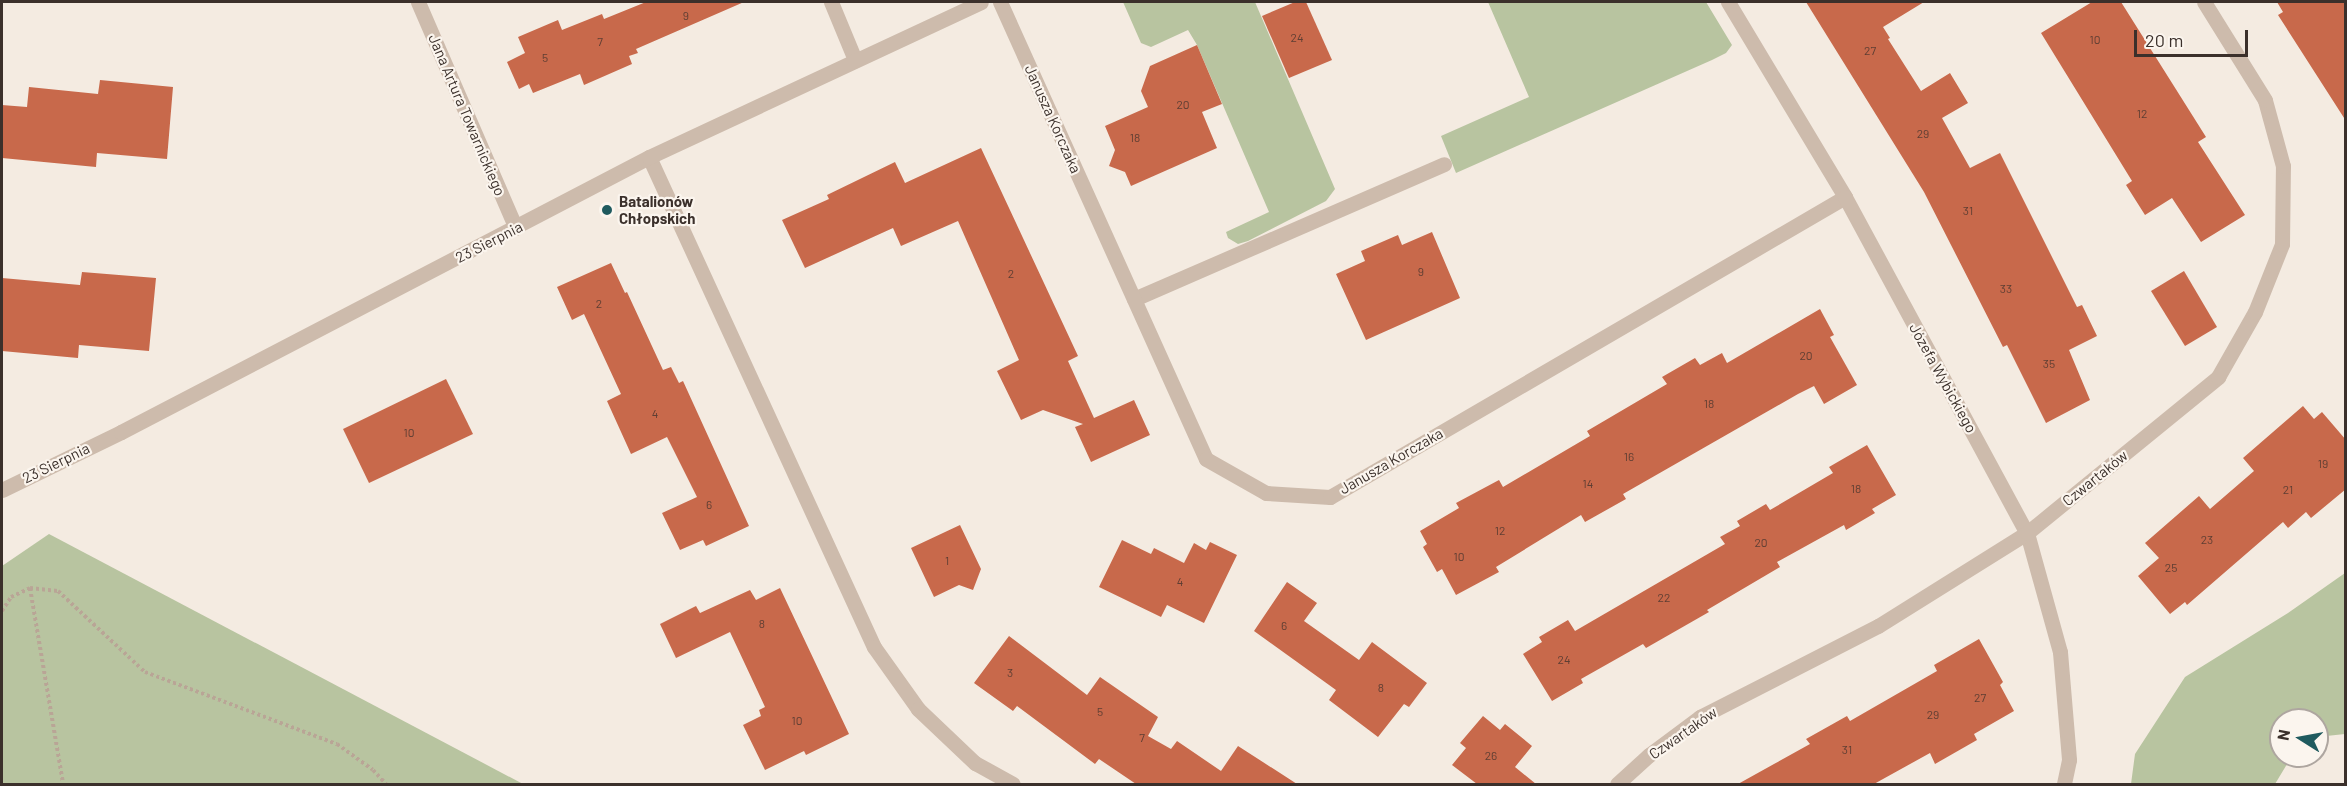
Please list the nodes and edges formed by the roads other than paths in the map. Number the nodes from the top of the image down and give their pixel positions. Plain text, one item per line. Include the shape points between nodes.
1 (418, 2) edge
2 (831, 2) edge
3 (981, 2) edge
4 (1000, 2) edge
5 (1728, 2) edge
6 (2204, 2) edge
7 (855, 60) junction
8 (649, 157) junction
9 (1444, 164) dead end
10 (1845, 197) junction
11 (516, 228) junction
12 (1134, 299) junction
13 (2, 490) edge
14 (2027, 533) junction
15 (1013, 784) edge
16 (1617, 784) edge
17 (2064, 784) edge

1 - 11 street, Jana Artura Towarnickiego
2 - 7 street
3 - 7 street, 23 Sierpnia
4 - 12 street, Janusza Korczaka
5 - 10 street, Józefa Wybickiego
6 - 14 street, Czwartaków via 2265,100 2283,166 2282,244 2255,312 2218,377
7 - 8 street, 23 Sierpnia
8 - 11 street, 23 Sierpnia
8 - 15 street via 874,647 918,709 975,763
9 - 12 street
10 - 12 street, Janusza Korczaka via 1330,497 1266,493 1206,459
10 - 14 street, Józefa Wybickiego
11 - 13 street, 23 Sierpnia
14 - 16 street, Czwartaków via 1878,626 1700,717
14 - 17 street, Józefa Wybickiego via 2060,652 2069,760

